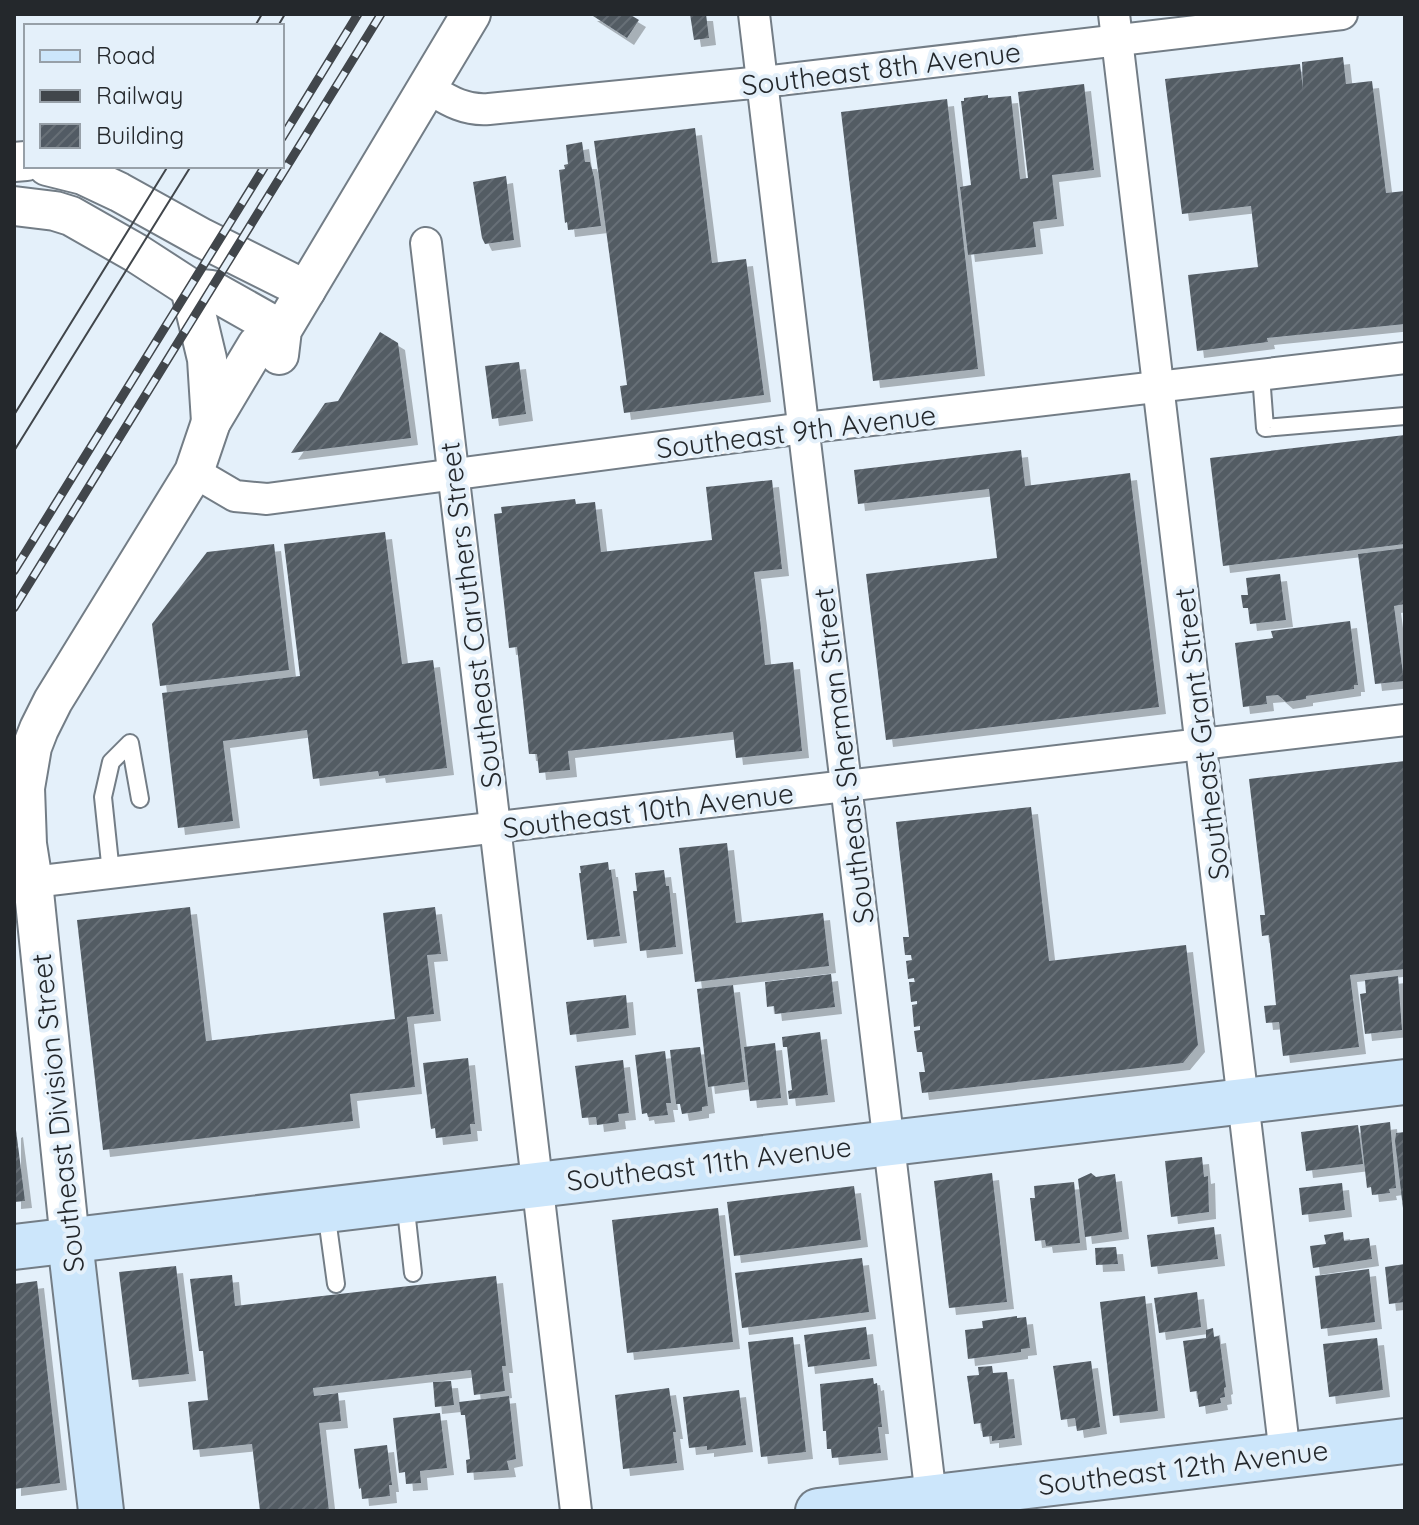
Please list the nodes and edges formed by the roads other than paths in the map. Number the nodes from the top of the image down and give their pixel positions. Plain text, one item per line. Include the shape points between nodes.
1 (471, 14) edge
2 (754, 14) edge
3 (1342, 14) edge
4 (1115, 27) edge
5 (762, 82) junction
6 (426, 87) junction
7 (55, 168) edge
8 (14, 206) edge
9 (426, 243) dead end
10 (190, 288) junction
11 (306, 290) junction
12 (282, 330) junction
13 (1405, 358) edge
14 (1261, 375) junction
15 (1159, 387) junction
16 (1405, 416) edge
17 (211, 422) junction
18 (804, 428) junction
19 (194, 472) junction
20 (452, 475) junction
21 (1405, 720) edge
22 (1202, 745) junction
23 (848, 787) junction
24 (140, 799) dead end
25 (496, 827) junction
26 (111, 873) junction
27 (33, 882) junction
28 (1405, 1082) edge
29 (1245, 1100) junction
30 (889, 1142) junction
31 (538, 1183) junction
32 (405, 1200) junction
33 (326, 1209) junction
34 (70, 1241) junction
35 (14, 1247) edge
36 (413, 1273) dead end
37 (336, 1284) dead end
38 (1405, 1441) edge
39 (1285, 1455) junction
40 (931, 1497) junction
41 (837, 1510) edge
42 (101, 1511) edge
43 (576, 1511) edge

1 - 6 street, Southeast Division Street
2 - 5 street, Southeast Sherman Street
3 - 4 street, Southeast 8th Avenue
4 - 5 street, Southeast 8th Avenue
4 - 15 street, Southeast Grant Street
5 - 6 street, Southeast 8th Avenue via 471,110
5 - 18 street, Southeast Sherman Street
6 - 11 street, Southeast Division Street
7 - 11 street via 119,192
8 - 10 street via 71,216
9 - 20 street, Southeast Caruthers Street
10 - 12 street via 211,290
10 - 17 street via 207,359
11 - 12 street, Southeast Division Street
12 - 17 street, Southeast Division Street via 257,345
12 - 19 street, Southeast Division Street via 278,359 232,435
13 - 14 street, Southeast 9th Avenue
14 - 15 street, Southeast 9th Avenue
14 - 16 lane via 1265,428
15 - 18 street, Southeast 9th Avenue
15 - 22 street, Southeast Grant Street
17 - 19 street, Southeast Division Street
18 - 20 street, Southeast 9th Avenue
18 - 23 street, Southeast Sherman Street
19 - 20 street, Southeast 9th Avenue via 235,496 267,499
19 - 27 street, Southeast Division Street via 53,701 36,738 25,788
20 - 25 street, Southeast Caruthers Street
21 - 22 street, Southeast 10th Avenue
22 - 23 street, Southeast 10th Avenue
22 - 29 street, Southeast Grant Street
23 - 25 street, Southeast 10th Avenue
23 - 30 street, Southeast Sherman Street
24 - 26 lane via 130,743 111,762 103,797
25 - 26 street, Southeast 10th Avenue
25 - 31 street, Southeast Caruthers Street
26 - 27 street, Southeast 10th Avenue
27 - 34 street, Southeast Division Street
28 - 29 main road, Southeast 11th Avenue
29 - 30 main road, Southeast 11th Avenue
29 - 39 street, Southeast Grant Street
30 - 31 main road, Southeast 11th Avenue
30 - 40 street, Southeast Sherman Street
31 - 32 main road, Southeast 11th Avenue
31 - 43 street, Southeast Caruthers Street
32 - 33 main road, Southeast 11th Avenue
32 - 36 lane
33 - 34 main road, Southeast 11th Avenue
33 - 37 lane
34 - 35 main road, Southeast 11th Avenue
34 - 42 main road, Southeast Division Street
38 - 39 main road, Southeast 12th Avenue
39 - 40 main road, Southeast 12th Avenue
40 - 41 main road, Southeast 12th Avenue

